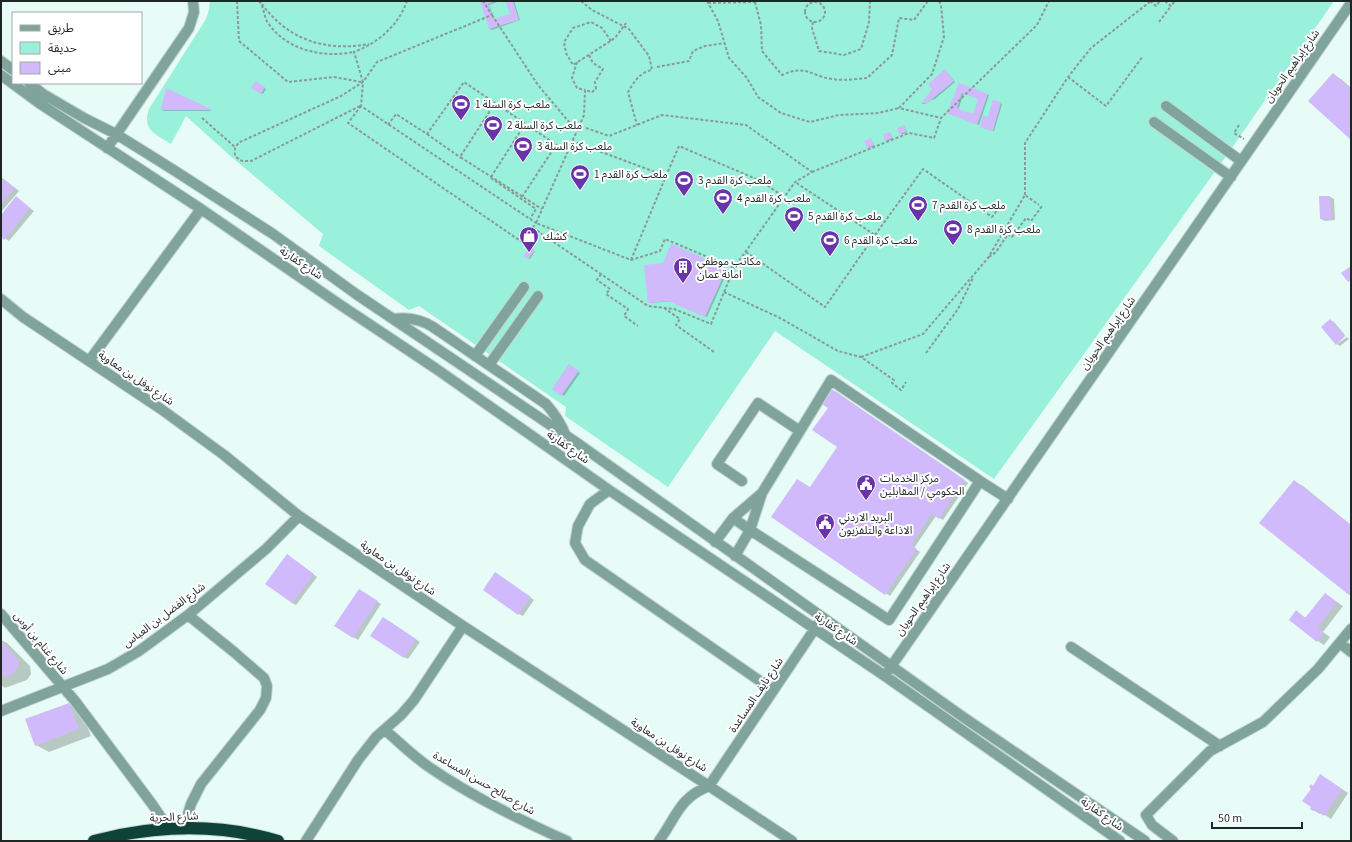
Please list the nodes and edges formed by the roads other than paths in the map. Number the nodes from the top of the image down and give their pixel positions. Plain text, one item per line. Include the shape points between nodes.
1 (193, 1) edge
2 (1351, 3) edge
3 (1, 61) edge
4 (12, 69) edge
5 (1, 75) edge
6 (12, 83) edge
7 (13, 84) edge
8 (30, 84) edge
9 (1166, 106) dead end
10 (1154, 122) dead end
11 (116, 134) junction
12 (107, 148) junction
13 (1242, 161) junction
14 (1230, 177) junction
15 (201, 209) junction
16 (524, 287) dead end
17 (538, 296) dead end
18 (1, 299) edge
19 (393, 319) junction
20 (475, 356) junction
21 (89, 361) junction
22 (489, 365) junction
23 (800, 431) junction
24 (566, 436) junction
25 (980, 480) junction
26 (742, 481) dead end
27 (609, 490) junction
28 (762, 493) junction
29 (1008, 499) junction
30 (299, 516) junction
31 (733, 518) junction
32 (750, 530) junction
33 (715, 542) junction
34 (735, 556) junction
35 (1, 614) edge
36 (188, 615) junction
37 (822, 617) junction
38 (463, 626) junction
39 (814, 629) junction
40 (1351, 629) edge
41 (1340, 643) junction
42 (1071, 647) dead end
43 (1351, 652) edge
44 (891, 666) junction
45 (884, 676) junction
46 (63, 687) junction
47 (774, 690) junction
48 (1, 711) edge
49 (384, 730) junction
50 (1220, 746) junction
51 (709, 786) junction
52 (184, 828) junction
53 (169, 829) junction
54 (94, 841) edge
55 (278, 841) edge
56 (306, 841) edge
57 (567, 841) edge
58 (659, 841) edge
59 (792, 841) edge
60 (1120, 841) edge
61 (1145, 841) edge
62 (1173, 841) edge

1 - 11 street via 194,12 189,28
2 - 13 street, شارع إبراهيم الحويان
3 - 4 street
5 - 6 street, شارع كفارنة
7 - 12 street, شارع كفارنة
8 - 11 street, شارع كفارنة via 84,118
9 - 13 street
10 - 14 street
11 - 12 street
11 - 19 street, شارع كفارنة via 273,234
12 - 15 street, شارع كفارنة
13 - 14 street, شارع إبراهيم الحويان
14 - 29 street, شارع إبراهيم الحويان
15 - 21 street
15 - 27 street, شارع كفارنة
16 - 20 street
17 - 22 street
18 - 21 street, شارع نوفل بن معاوية via 23,317
19 - 20 street via 414,318 425,322
19 - 24 street, شارع كفارنة
20 - 22 street
21 - 30 street, شارع نوفل بن معاوية via 162,408
22 - 24 street via 546,404 558,419
23 - 25 street via 831,380
23 - 26 street via 758,403 717,464
23 - 28 street
24 - 33 street, شارع كفارنة
25 - 29 street
25 - 32 street via 889,620
27 - 39 street, شارع كفارنة
27 - 47 street via 590,504 578,526 575,543 585,560
28 - 31 street
28 - 32 street
29 - 44 street, شارع إبراهيم الحويان
30 - 36 street, شارع الفضل بن العباس via 266,549
30 - 38 street, شارع نوفل بن معاوية
31 - 32 street
31 - 33 street
32 - 34 street
33 - 34 street, شارع كفارنة
34 - 37 street, شارع كفارنة
35 - 46 street, شارع غنام بن أوس
36 - 46 street, شارع الفضل بن العباس via 139,651 108,669
36 - 52 street via 251,666 264,678 267,686 266,698 260,710 201,784 191,804
37 - 39 street, شارع نايف المساعدة
37 - 44 street, شارع كفارنة
38 - 49 street via 414,700
38 - 51 street, شارع نوفل بن معاوية
39 - 45 street, شارع كفارنة
39 - 47 street, شارع نايف المساعدة
40 - 41 street
41 - 43 street
41 - 50 street via 1318,669 1263,722
42 - 50 street
44 - 45 street, شارع إبراهيم الحويان
44 - 61 street, شارع كفارنة
45 - 60 street, شارع كفارنة
46 - 48 street, شارع الفضل بن العباس
46 - 53 street, شارع غنام بن أوس
47 - 51 street, شارع نايف المساعدة
49 - 56 street via 358,760
49 - 57 street, شارع صالح حسن المساعدة via 448,779 516,817
50 - 62 street via 1210,751 1146,815 1152,825
51 - 58 street via 686,799
51 - 59 street, شارع نوفل بن معاوية
52 - 53 highway, شارع الحرية
52 - 55 highway, شارع الحرية via 226,830
53 - 54 highway, شارع الحرية

